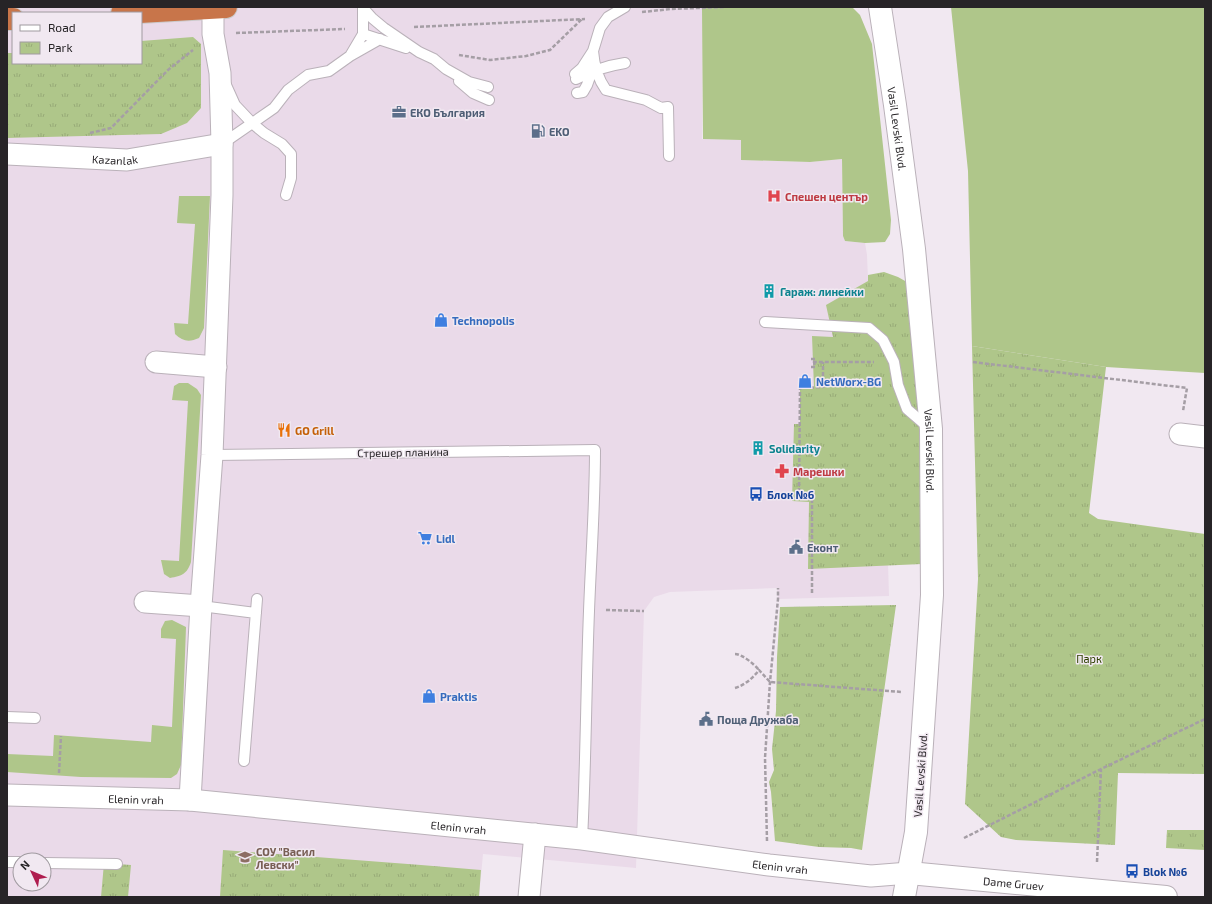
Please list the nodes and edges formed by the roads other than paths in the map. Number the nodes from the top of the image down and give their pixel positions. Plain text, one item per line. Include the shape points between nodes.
1 (363, 7) edge
2 (625, 7) edge
3 (880, 7) edge
4 (219, 8) edge
5 (141, 12) edge
6 (363, 34) junction
7 (380, 39) junction
8 (593, 51) junction
9 (419, 52) junction
10 (350, 56) junction
11 (625, 63) dead end
12 (594, 68) junction
13 (446, 69) junction
14 (220, 73) junction
15 (488, 87) dead end
16 (577, 93) dead end
17 (489, 100) dead end
18 (252, 123) junction
19 (222, 144) junction
20 (7, 154) edge
21 (669, 156) dead end
22 (286, 195) dead end
23 (765, 322) dead end
24 (156, 362) dead end
25 (216, 367) junction
26 (931, 429) junction
27 (1180, 434) road end
28 (1205, 437) edge
29 (212, 455) junction
30 (257, 599) dead end
31 (145, 602) dead end
32 (201, 606) junction
33 (256, 613) junction
34 (7, 717) edge
35 (35, 718) dead end
36 (244, 761) dead end
37 (7, 795) edge
38 (190, 800) junction
39 (535, 834) junction
40 (582, 839) junction
41 (52, 863) edge
42 (117, 864) dead end
43 (909, 873) junction
44 (529, 897) edge
45 (904, 897) edge
46 (1166, 897) edge

1 - 6 lane
1 - 9 lane via 384,28
2 - 8 lane via 608,17 600,28
3 - 26 main road, Vasil Levski Blvd. via 914,249
4 - 5 highway
4 - 14 street via 213,34
6 - 7 lane
6 - 10 lane
7 - 9 lane
7 - 10 lane
8 - 12 lane
8 - 12 lane via 575,76
9 - 13 lane via 434,59
10 - 18 lane via 329,71 308,75 288,90 274,108
11 - 12 lane
12 - 16 lane via 583,92
12 - 21 lane via 606,90 646,100 661,108 668,107
13 - 15 lane via 470,82
13 - 17 lane via 473,94
14 - 18 lane via 235,105
14 - 19 street
18 - 19 lane
18 - 22 lane via 282,144 291,154 291,178
19 - 20 street, Kazanlak via 126,160
19 - 25 street
23 - 26 lane via 869,328 883,340 894,362 898,385 907,409
24 - 25 street
25 - 29 street
26 - 43 main road, Vasil Levski Blvd. via 932,595 916,832
27 - 28 street
29 - 32 street
29 - 40 lane, Стрешер планина via 595,450
30 - 33 lane
31 - 32 street
32 - 33 lane
32 - 38 street
33 - 36 lane
34 - 35 lane
37 - 38 street, Elenin vrah
38 - 39 street, Elenin vrah
39 - 40 street, Elenin vrah
39 - 44 street
40 - 43 street, Elenin vrah via 769,865 871,876
41 - 42 lane
43 - 45 main road, Vasil Levski Blvd.
43 - 46 main road, Dame Gruev

